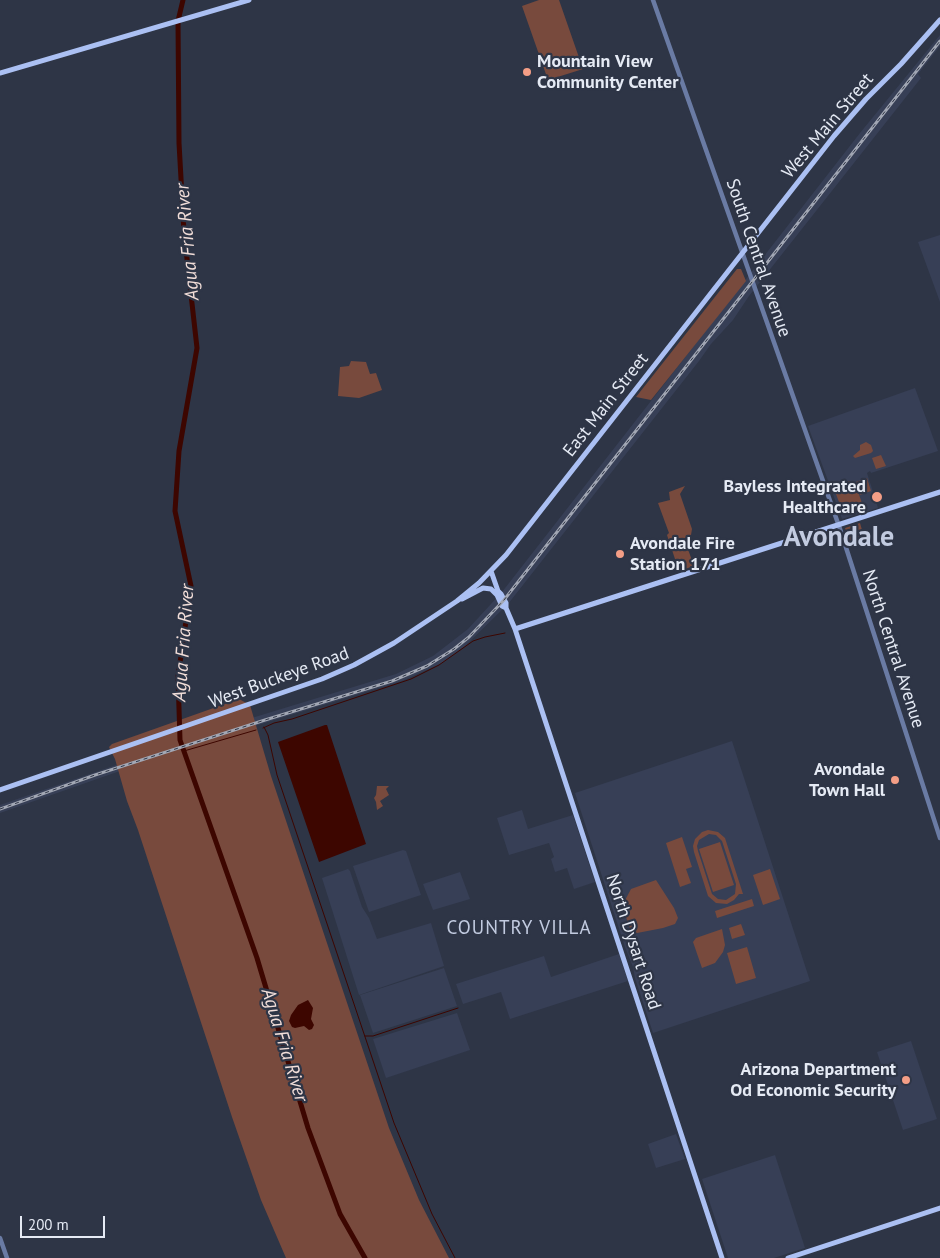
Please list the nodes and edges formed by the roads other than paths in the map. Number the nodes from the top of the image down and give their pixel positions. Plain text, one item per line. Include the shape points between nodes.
1 (249, 0) edge
2 (653, 0) edge
3 (940, 20) edge
4 (0, 73) edge
5 (742, 253) junction
6 (940, 492) edge
7 (839, 525) junction
8 (490, 571) junction
9 (498, 594) junction
10 (457, 601) junction
11 (515, 629) junction
12 (0, 790) edge
13 (940, 838) edge
14 (940, 1208) edge
15 (0, 1238) edge
16 (7, 1258) edge
17 (722, 1258) edge
18 (788, 1258) edge

1 - 4 main road
2 - 5 street, South Central Avenue
3 - 5 main road, West Main Street via 849,118
5 - 7 street, South Central Avenue
5 - 8 main road, East Main Street via 507,554
6 - 7 main road
7 - 11 main road
7 - 13 street, North Central Avenue
8 - 9 main road, North Dysart Road
8 - 10 main road, West Buckeye Road
9 - 10 main road via 483,588
9 - 11 main road, North Dysart Road
10 - 12 main road, West Buckeye Road via 421,627 354,665 312,683
11 - 17 main road, North Dysart Road
14 - 18 main road
15 - 16 street

